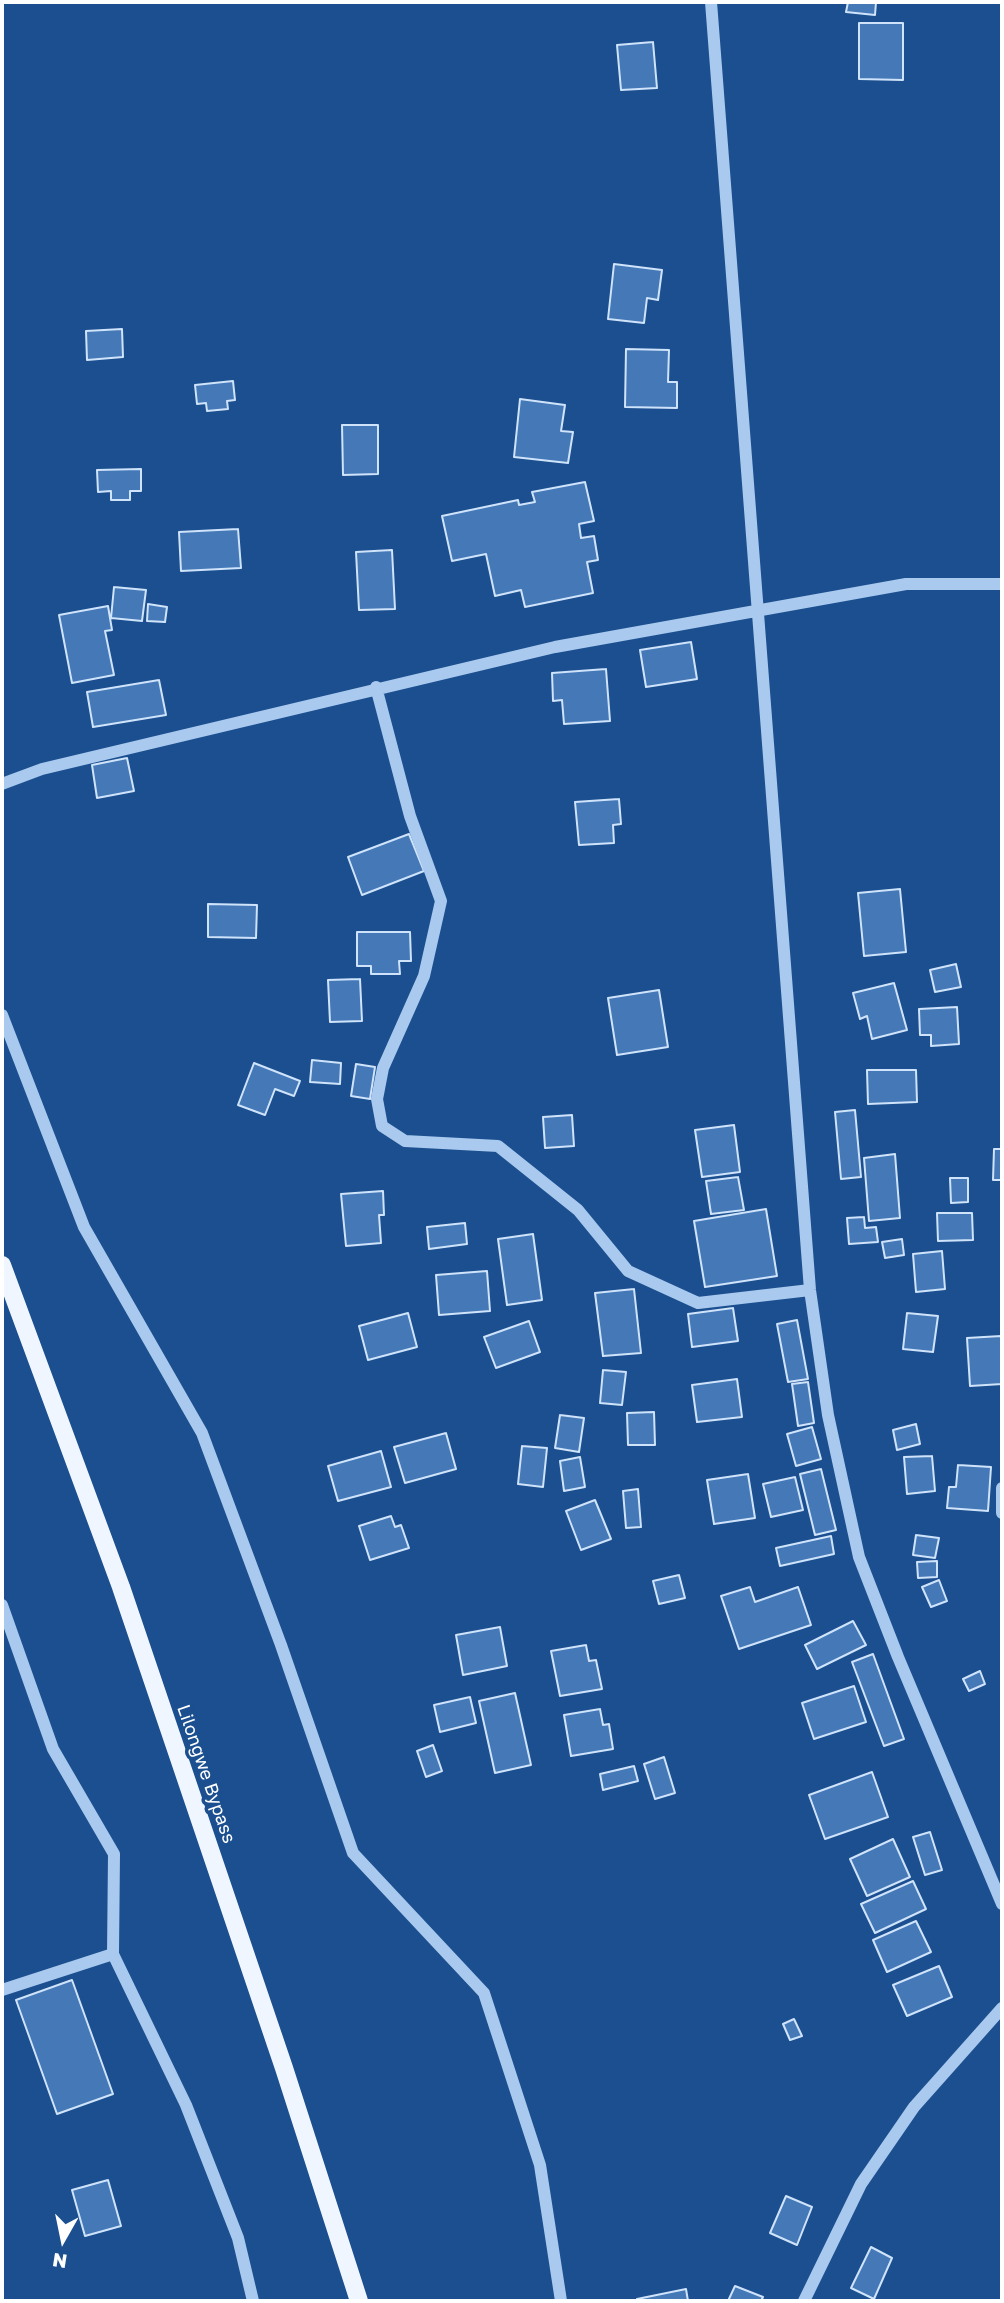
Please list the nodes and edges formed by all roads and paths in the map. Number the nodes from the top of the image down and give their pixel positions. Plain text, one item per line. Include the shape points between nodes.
1 (710, 2) edge
2 (1002, 584) edge
3 (760, 611) junction
4 (376, 687) junction
5 (2, 784) edge
6 (2, 1015) edge
7 (2, 1265) edge
8 (810, 1290) junction
9 (1002, 1489) edge
10 (1002, 1513) edge
11 (2, 1605) edge
12 (1002, 1904) edge
13 (113, 1954) junction
14 (2, 1990) edge
15 (1002, 2008) edge
16 (253, 2301) edge
17 (359, 2301) edge
18 (561, 2301) edge
19 (804, 2301) edge

1 - 3 street
2 - 3 street via 906,584
3 - 4 street via 555,647
3 - 8 street
4 - 5 street via 42,768
4 - 8 street via 410,816 441,901 424,976 383,1068 377,1098 382,1126 405,1141 498,1146 578,1210 628,1271 698,1303
6 - 18 street via 84,1227 202,1433 353,1853 484,1993 540,2165
7 - 17 main road, Lilongwe Bypass via 121,1587
8 - 12 street via 828,1415 859,1557
9 - 10 street
11 - 13 street via 53,1749 114,1854
13 - 14 street
13 - 16 street via 187,2105 238,2238
15 - 19 street via 914,2107 861,2184

